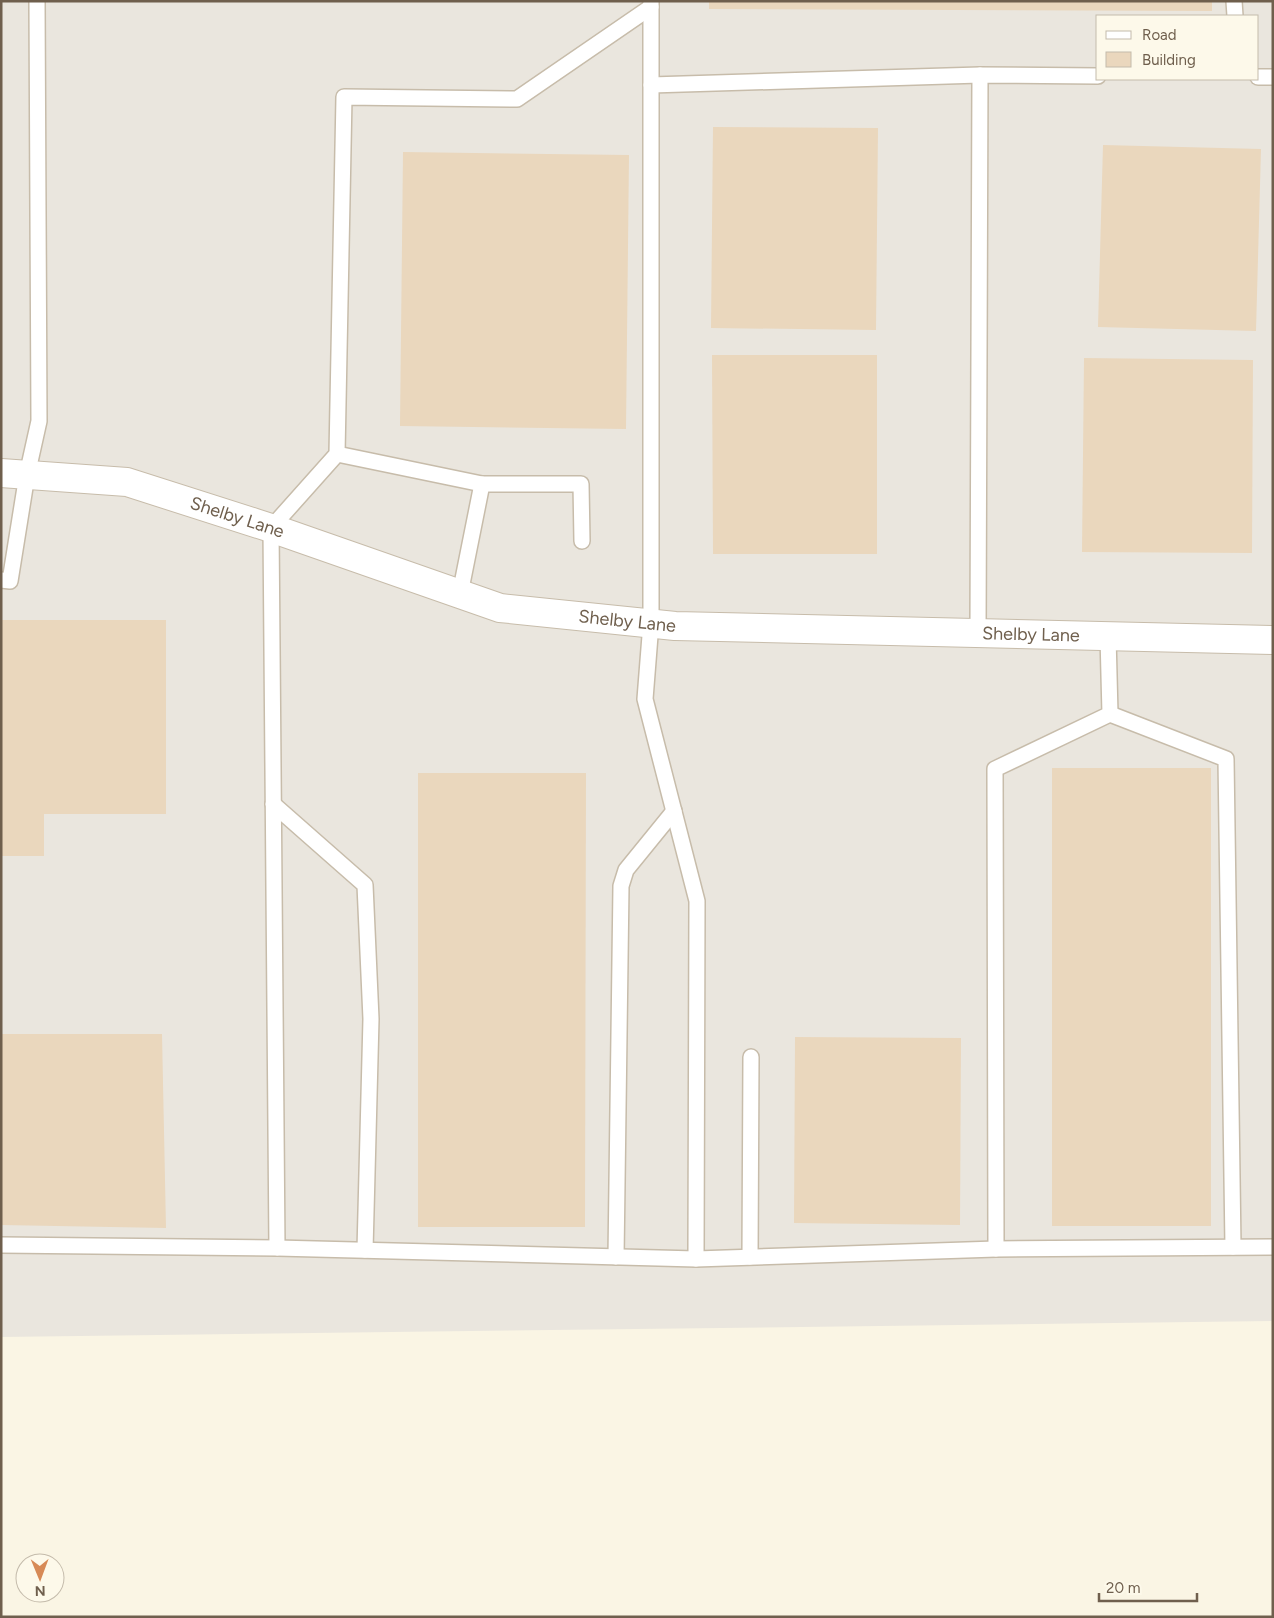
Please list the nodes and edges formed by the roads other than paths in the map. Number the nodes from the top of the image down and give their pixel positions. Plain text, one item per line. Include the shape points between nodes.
1 (37, 1) edge
2 (1234, 1) edge
3 (651, 4) edge
4 (1235, 15) edge
5 (980, 75) junction
6 (1096, 76) edge
7 (1259, 77) edge
8 (1273, 77) edge
9 (651, 85) junction
10 (337, 454) junction
11 (14, 474) edge
12 (482, 484) junction
13 (271, 528) junction
14 (582, 541) dead end
15 (1, 580) edge
16 (460, 594) junction
17 (651, 623) junction
18 (978, 633) junction
19 (1108, 636) junction
20 (1273, 640) edge
21 (1110, 714) junction
22 (273, 804) junction
23 (674, 811) junction
24 (751, 1057) dead end
25 (1, 1245) edge
26 (1233, 1247) junction
27 (1273, 1247) edge
28 (278, 1248) junction
29 (996, 1249) junction
30 (365, 1250) junction
31 (616, 1257) junction
32 (750, 1257) junction
33 (696, 1259) junction

1 - 11 lane via 39,421
2 - 4 lane
3 - 9 lane
3 - 10 lane via 517,99 344,97
5 - 6 lane
5 - 9 lane
5 - 18 lane
7 - 8 lane
9 - 17 lane
10 - 12 lane
10 - 13 lane
11 - 13 street, Shelby Lane via 127,482
11 - 15 lane via 10,580
12 - 14 lane via 581,484
12 - 16 lane
13 - 16 street, Shelby Lane
13 - 22 lane
16 - 17 street, Shelby Lane via 500,608
17 - 18 street, Shelby Lane
17 - 23 lane via 645,699
18 - 19 street, Shelby Lane
19 - 20 street, Shelby Lane
19 - 21 lane
21 - 26 lane via 1226,759
21 - 29 lane via 995,768
22 - 28 lane
22 - 30 lane via 365,885 371,1019
23 - 31 lane via 626,870 621,886
23 - 33 lane via 697,901
24 - 32 lane
25 - 28 lane
26 - 27 lane
26 - 29 lane
28 - 30 lane
29 - 32 lane
30 - 31 lane
31 - 33 lane
32 - 33 lane

